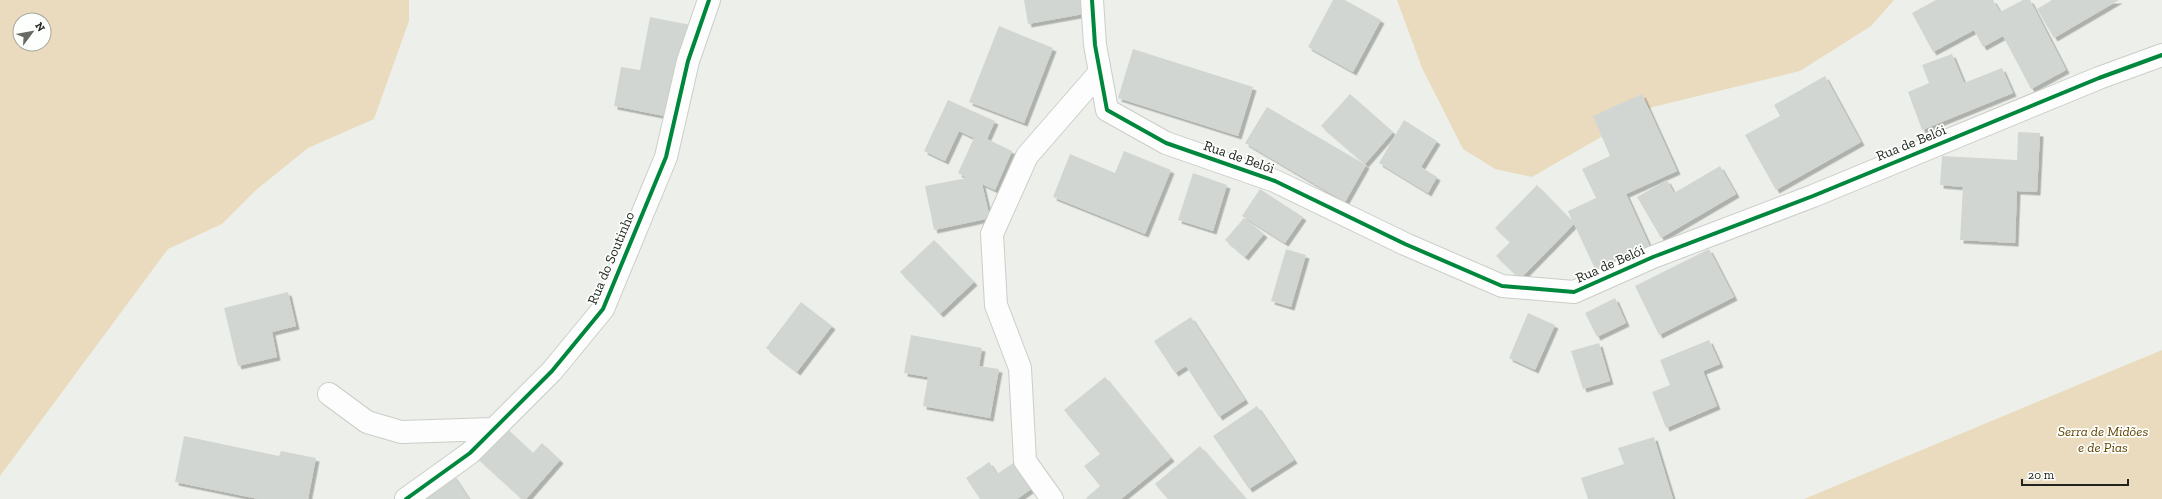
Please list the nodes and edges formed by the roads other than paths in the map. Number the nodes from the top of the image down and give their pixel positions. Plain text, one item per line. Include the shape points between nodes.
1 (709, 0) edge
2 (1092, 0) edge
3 (2162, 55) edge
4 (1100, 72) junction
5 (329, 394) dead end
6 (494, 429) junction
7 (406, 499) edge
8 (1052, 499) edge

1 - 6 street, Rua do Soutinho via 688,61 666,156 603,309 552,371
2 - 4 street, Rua de Belói
3 - 4 street, Rua de Belói via 2099,78 1812,196 1653,256 1574,292 1502,286 1404,244 1275,181 1166,143 1106,110
4 - 8 street via 1027,156 992,234 996,305 1020,368 1025,461
5 - 6 street via 367,422 401,432
6 - 7 street, Rua do Soutinho via 470,454

